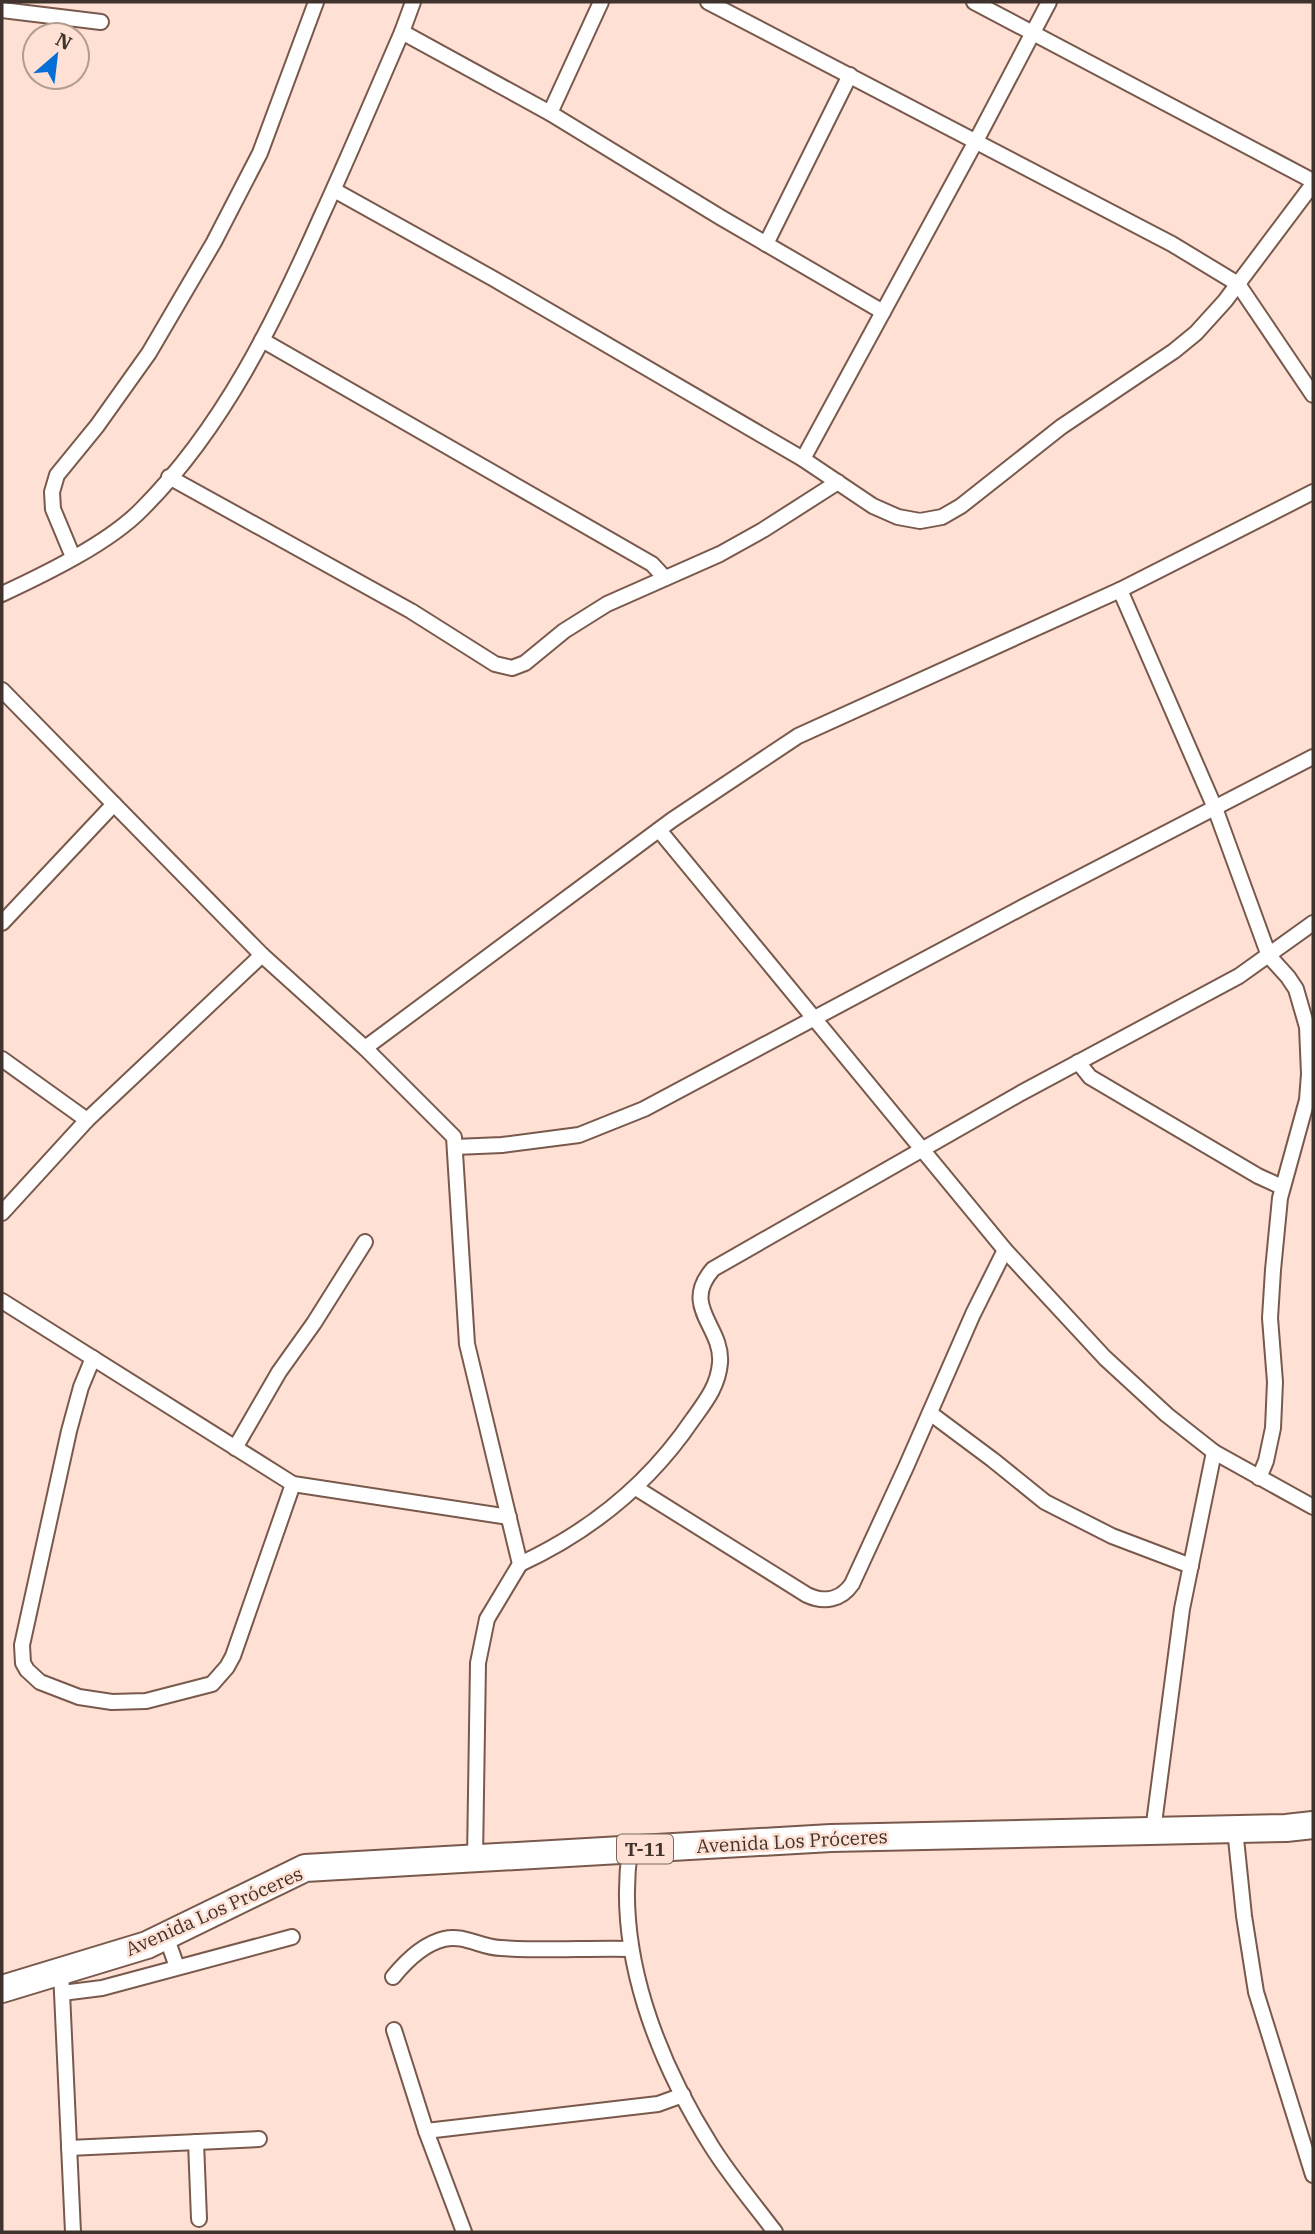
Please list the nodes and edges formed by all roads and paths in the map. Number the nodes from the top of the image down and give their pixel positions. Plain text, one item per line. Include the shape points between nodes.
1 (316, 2) edge
2 (413, 2) edge
3 (601, 2) edge
4 (709, 2) edge
5 (974, 2) edge
6 (1049, 2) edge
7 (2, 10) edge
8 (101, 22) dead end
9 (402, 32) junction
10 (1033, 33) junction
11 (850, 75) junction
12 (550, 113) junction
13 (976, 141) junction
14 (1313, 182) edge
15 (334, 190) junction
16 (766, 244) junction
17 (1238, 284) junction
18 (883, 312) junction
19 (262, 340) junction
20 (1313, 395) edge
21 (803, 459) junction
22 (169, 477) junction
23 (838, 482) junction
24 (1313, 492) edge
25 (73, 557) junction
26 (665, 578) junction
27 (1121, 590) junction
28 (2, 594) edge
29 (2, 691) edge
30 (1313, 757) edge
31 (114, 804) junction
32 (1215, 808) junction
33 (659, 830) junction
34 (2, 923) edge
35 (1313, 923) edge
36 (262, 955) junction
37 (1269, 956) junction
38 (814, 1018) junction
39 (365, 1048) junction
40 (2, 1059) edge
41 (1078, 1062) junction
42 (87, 1120) junction
43 (455, 1147) junction
44 (921, 1150) junction
45 (1282, 1187) junction
46 (2, 1213) edge
47 (365, 1242) dead end
48 (1005, 1250) junction
49 (2, 1301) edge
50 (93, 1359) junction
51 (930, 1413) junction
52 (234, 1448) junction
53 (1214, 1452) junction
54 (1259, 1478) junction
55 (293, 1484) junction
56 (636, 1488) junction
57 (1313, 1507) edge
58 (509, 1517) junction
59 (520, 1564) junction
60 (1191, 1566) junction
61 (1313, 1825) edge
62 (1234, 1829) junction
63 (1153, 1831) junction
64 (630, 1850) junction
65 (475, 1858) junction
66 (166, 1936) junction
67 (292, 1937) dead end
68 (631, 1949) junction
69 (177, 1967) junction
70 (393, 1977) dead end
71 (61, 1982) junction
72 (2, 1989) edge
73 (394, 2030) dead end
74 (683, 2095) junction
75 (426, 2130) junction
76 (259, 2139) dead end
77 (196, 2142) junction
78 (69, 2148) junction
79 (1313, 2175) edge
80 (199, 2219) dead end
81 (769, 2231) edge
82 (72, 2232) edge
83 (464, 2232) edge

1 - 25 street via 260,153 214,242 149,353 57,475 51,492 53,509
2 - 9 street
3 - 12 street
4 - 11 street
5 - 10 street
6 - 10 street
7 - 8 street
9 - 12 street
9 - 15 street
10 - 13 street
10 - 14 street
11 - 13 street
11 - 16 street
12 - 16 street
13 - 17 street
13 - 18 street
14 - 17 street
15 - 19 street
15 - 21 street
16 - 18 street
17 - 20 street
17 - 23 street via 1174,351 1061,427 942,517 920,521 898,517
18 - 21 street
19 - 22 street via 210,425
19 - 26 street via 652,564
21 - 23 street
22 - 25 street via 141,511
22 - 26 street via 503,667 525,663 596,611
23 - 26 street via 720,554
24 - 27 street
25 - 28 street
27 - 32 street
27 - 33 street via 798,736
29 - 31 street
30 - 32 street
31 - 34 street
31 - 36 street
32 - 37 street
32 - 38 street
33 - 38 street
33 - 39 street
35 - 37 street
36 - 39 street
36 - 42 street
37 - 41 street
37 - 45 street via 1302,1003 1309,1051 1307,1100
38 - 43 street via 676,1094 579,1135
38 - 44 street
39 - 43 street via 454,1137
40 - 42 street
41 - 44 street
41 - 45 street via 1090,1077
42 - 46 street
43 - 58 street via 467,1344
44 - 48 street
44 - 56 street via 707,1276 701,1306 720,1351 716,1381 685,1432
45 - 54 street via 1270,1318 1273,1428
47 - 52 street
48 - 51 street
48 - 53 street via 1135,1387
49 - 50 street
50 - 52 street
50 - 55 street via 69,1431 22,1645 23,1663 40,1682 79,1697 121,1703 212,1684 233,1657
51 - 56 street via 852,1584 835,1598 807,1595
51 - 60 street via 1045,1502 1112,1536
52 - 55 street
53 - 54 street
53 - 60 street
54 - 57 street
55 - 58 street
56 - 59 street via 593,1524
58 - 59 street
59 - 65 street via 487,1619 478,1663
60 - 63 street
61 - 62 highway, Avenida Los Próceres / T-11
62 - 63 highway, Avenida Los Próceres / T-11
62 - 79 street via 1256,1992
63 - 64 highway, Avenida Los Próceres / T-11 via 831,1838
64 - 65 highway, Avenida Los Próceres / T-11
64 - 68 street via 626,1894
65 - 66 highway, Avenida Los Próceres / T-11 via 305,1868
66 - 69 street
66 - 71 highway, Avenida Los Próceres / T-11
67 - 69 street
68 - 70 street via 498,1948 452,1937 418,1952
68 - 74 street via 650,2017
69 - 71 street via 102,1987
71 - 72 highway, Avenida Los Próceres / T-11
71 - 78 street
73 - 75 street
74 - 75 street via 658,2104
74 - 81 street via 711,2146
75 - 83 street
76 - 77 street
77 - 78 street
77 - 80 street
78 - 82 street

